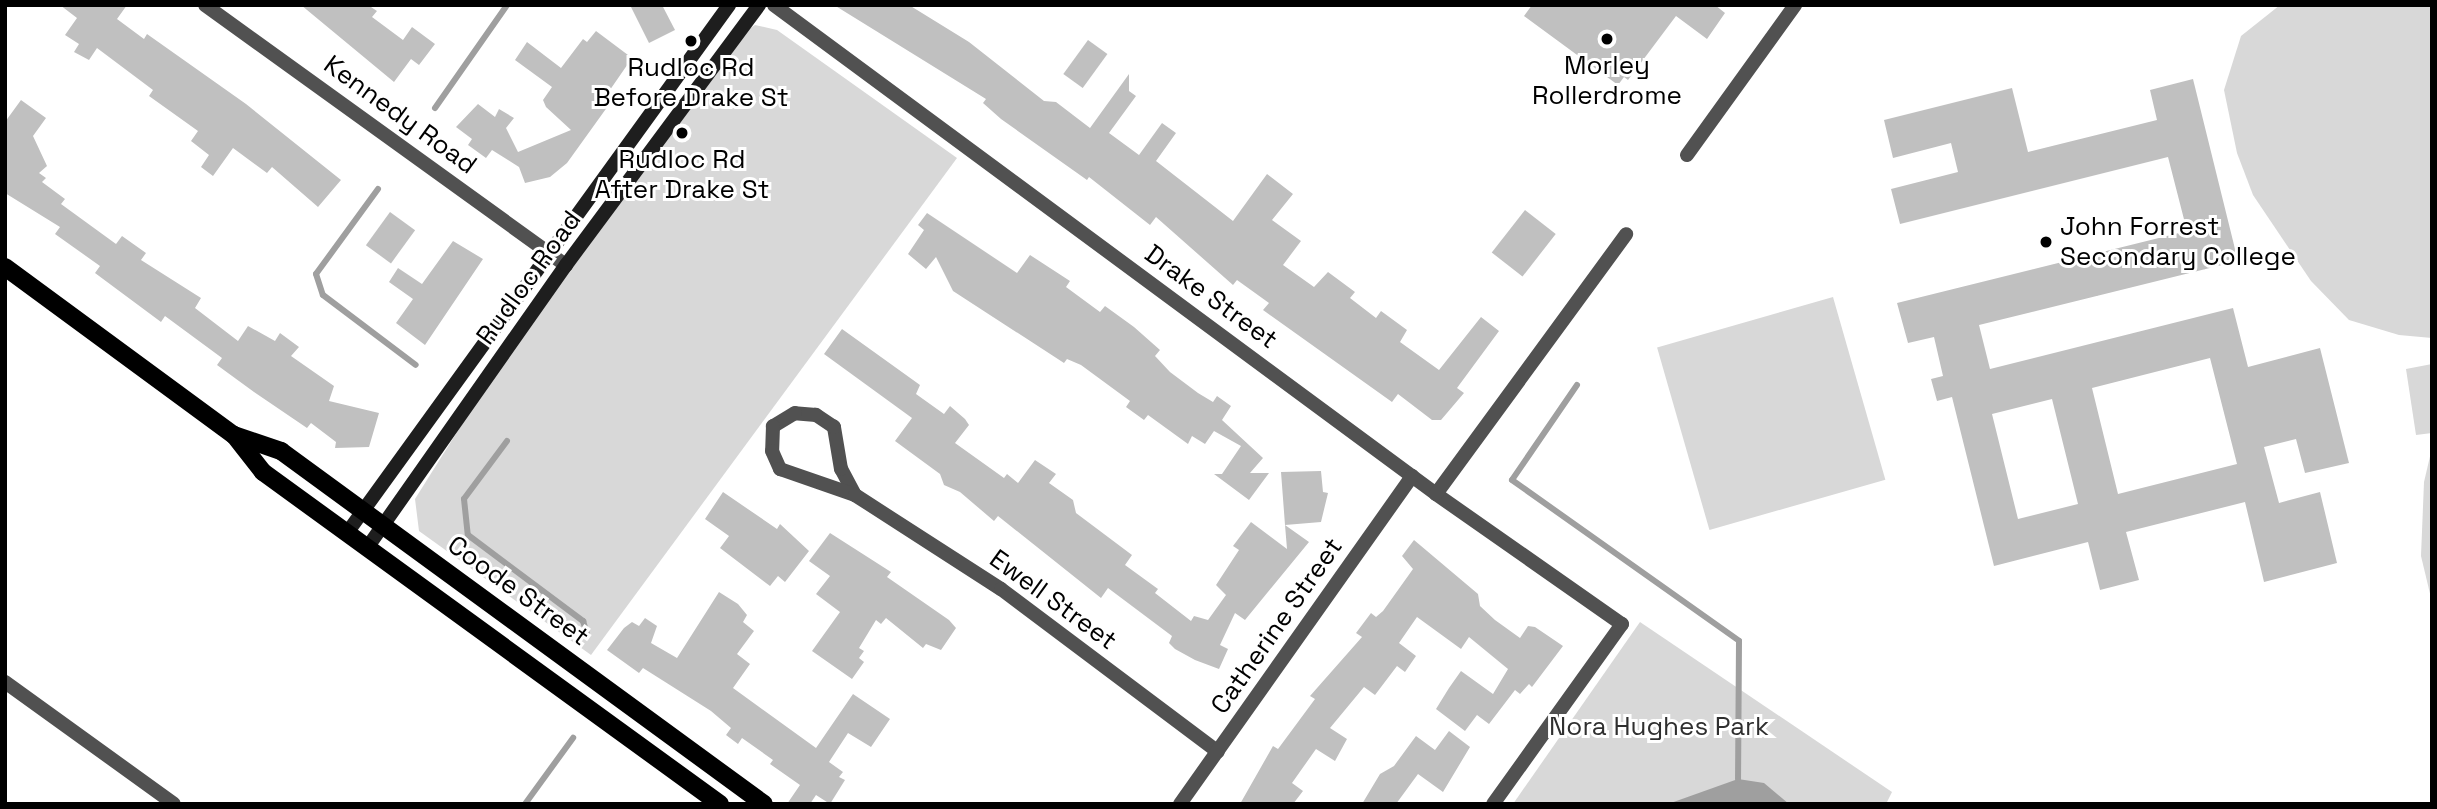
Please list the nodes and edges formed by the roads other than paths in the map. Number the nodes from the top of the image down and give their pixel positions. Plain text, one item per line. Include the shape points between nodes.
1 (205, 5) edge
2 (729, 5) edge
3 (759, 5) edge
4 (774, 5) edge
5 (1795, 5) edge
6 (1687, 155) dead end
7 (1626, 234) dead end
8 (549, 253) junction
9 (566, 265) junction
10 (5, 267) edge
11 (234, 435) junction
12 (1412, 476) junction
13 (1436, 494) junction
14 (855, 495) junction
15 (361, 512) junction
16 (382, 527) junction
17 (347, 533) junction
18 (367, 548) junction
19 (5, 682) edge
20 (1218, 752) junction
21 (174, 804) edge
22 (720, 804) edge
23 (764, 804) edge
24 (1180, 804) edge
25 (1493, 804) edge

1 - 8 street, Kennedy Road
2 - 8 main road, Rudloc Road
3 - 9 main road, Rudloc Road
4 - 12 street, Drake Street
5 - 6 street
7 - 13 street
8 - 9 street, Kennedy Road
8 - 15 main road, Rudloc Road
9 - 16 main road, Rudloc Road
10 - 11 main road, Coode Street
11 - 15 main road, Coode Street via 281,451
11 - 17 main road, Coode Street via 263,471
12 - 13 street, Drake Street
12 - 20 street, Catherine Street
13 - 25 street, Drake Street via 1622,624
14 - 14 street, Ewell Street via 780,469 772,451 773,426 795,413 816,415 834,427 841,469
14 - 20 street, Ewell Street via 1001,589
15 - 16 main road, Coode Street
15 - 17 main road, Rudloc Road
16 - 18 main road, Rudloc Road
16 - 23 main road, Coode Street
17 - 18 main road, Coode Street
18 - 22 main road, Coode Street
19 - 21 street
20 - 24 street, Catherine Street

